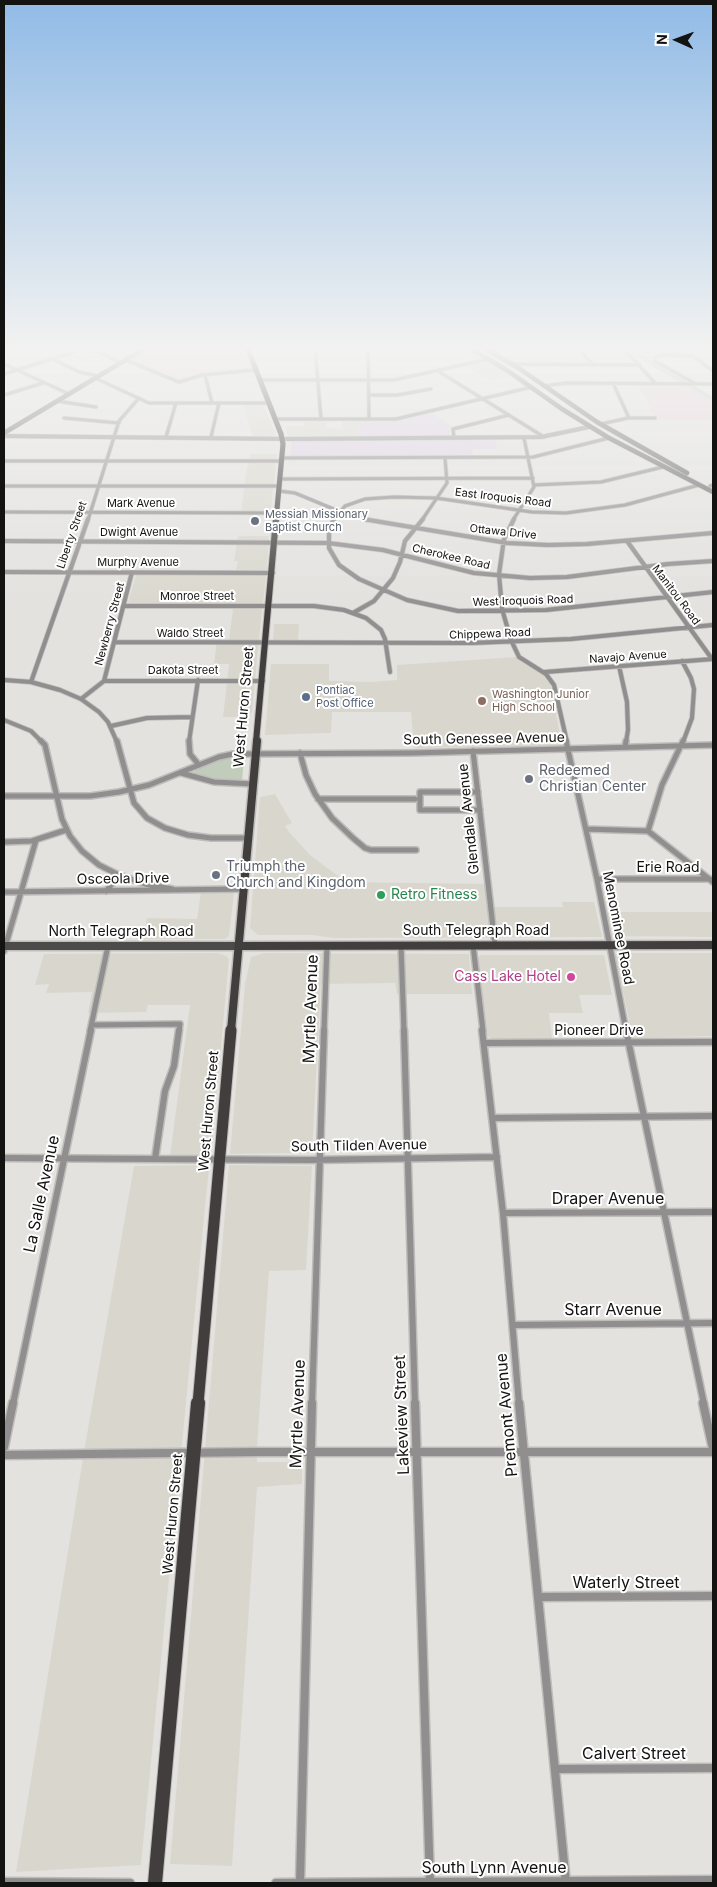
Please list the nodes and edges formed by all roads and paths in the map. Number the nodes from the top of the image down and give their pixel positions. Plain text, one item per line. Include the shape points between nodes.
1 (7, 435) edge
2 (282, 435) edge
3 (541, 435) edge
4 (553, 435) edge
5 (604, 435) edge
6 (618, 435) edge
7 (619, 435) edge
8 (114, 437) junction
9 (166, 437) joint
10 (211, 437) joint
11 (544, 437) junction
12 (283, 438) junction
13 (454, 438) joint
14 (524, 438) junction
15 (609, 438) junction
16 (629, 441) junction
17 (636, 445) junction
18 (445, 458) junction
19 (529, 458) junction
20 (282, 460) junction
21 (4, 461) edge
22 (107, 461) junction
23 (663, 467) junction
24 (683, 472) junction
25 (676, 473) junction
26 (280, 478) junction
27 (448, 478) junction
28 (533, 478) junction
29 (534, 485) junction
30 (699, 485) junction
31 (4, 486) edge
32 (99, 486) junction
33 (712, 486) edge
34 (279, 491) junction
35 (713, 492) edge
36 (298, 494) junction
37 (438, 498) junction
38 (519, 510) junction
39 (339, 511) junction
40 (4, 512) edge
41 (89, 512) junction
42 (278, 513) junction
43 (415, 529) junction
44 (713, 533) edge
45 (627, 540) junction
46 (4, 541) edge
47 (79, 542) junction
48 (275, 542) junction
49 (503, 542) junction
50 (328, 543) junction
51 (402, 554) junction
52 (713, 561) edge
53 (644, 567) junction
54 (4, 572) edge
55 (69, 572) junction
56 (132, 572) junction
57 (273, 573) junction
58 (499, 576) junction
59 (384, 591) junction
60 (713, 592) edge
61 (666, 597) junction
62 (124, 606) junction
63 (270, 606) junction
64 (503, 612) junction
65 (353, 613) junction
66 (713, 625) edge
67 (689, 627) junction
68 (114, 642) junction
69 (512, 642) junction
70 (266, 643) junction
71 (386, 644) junction
72 (712, 659) edge
73 (682, 662) junction
74 (618, 666) junction
75 (390, 672) dead end
76 (544, 672) junction
77 (4, 680) edge
78 (198, 680) junction
79 (104, 681) junction
80 (263, 681) junction
81 (31, 682) junction
82 (81, 699) junction
83 (192, 717) junction
84 (4, 720) edge
85 (110, 726) junction
86 (713, 745) edge
87 (681, 746) junction
88 (625, 747) junction
89 (568, 749) junction
90 (473, 751) junction
91 (300, 753) junction
92 (256, 754) junction
93 (199, 765) junction
94 (180, 772) junction
95 (253, 784) junction
96 (130, 790) junction
97 (478, 792) junction
98 (4, 796) edge
99 (57, 796) junction
100 (318, 799) junction
101 (415, 799) dead end
102 (480, 810) junction
103 (586, 829) junction
104 (66, 830) junction
105 (648, 831) junction
106 (248, 838) junction
107 (36, 840) junction
108 (4, 842) edge
109 (416, 850) dead end
110 (117, 874) junction
111 (597, 879) junction
112 (712, 880) edge
113 (172, 889) junction
114 (243, 889) junction
115 (4, 892) edge
116 (21, 892) junction
117 (105, 892) junction
118 (472, 945) junction
119 (495, 945) junction
120 (609, 945) junction
121 (713, 945) edge
122 (108, 946) junction
123 (239, 946) junction
124 (327, 946) junction
125 (401, 946) junction
126 (4, 948) edge
127 (92, 1025) junction
128 (713, 1042) edge
129 (485, 1043) junction
130 (629, 1043) junction
131 (713, 1116) edge
132 (645, 1117) junction
133 (493, 1118) junction
134 (497, 1157) junction
135 (4, 1158) edge
136 (64, 1158) junction
137 (408, 1158) junction
138 (155, 1159) junction
139 (221, 1159) junction
140 (320, 1159) junction
141 (664, 1212) junction
142 (713, 1212) edge
143 (503, 1213) junction
144 (687, 1324) junction
145 (713, 1324) edge
146 (514, 1325) junction
147 (4, 1447) edge
148 (713, 1450) edge
149 (523, 1452) junction
150 (310, 1453) junction
151 (416, 1453) junction
152 (195, 1454) junction
153 (4, 1456) edge
154 (713, 1596) edge
155 (538, 1597) junction
156 (713, 1768) edge
157 (556, 1769) junction
158 (713, 1880) edge
159 (4, 1882) edge
160 (130, 1883) edge
161 (155, 1883) edge
162 (276, 1883) edge
163 (300, 1883) edge
164 (430, 1883) edge
165 (566, 1883) edge

1 - 8 street
2 - 12 highway, West Huron Street
3 - 11 street
4 - 11 street
5 - 15 main road
6 - 16 main road
7 - 16 main road
8 - 9 street
8 - 22 street, Liberty Street
9 - 10 street
10 - 12 street
11 - 14 street
12 - 13 street
12 - 20 highway, West Huron Street
13 - 14 street
14 - 19 street
15 - 17 main road via 631,448
15 - 19 street
15 - 23 main road
16 - 17 main road
17 - 24 main road
18 - 19 street
18 - 20 street
18 - 27 street
19 - 28 street
20 - 22 street
20 - 26 highway, West Huron Street
21 - 22 street
22 - 32 street, Liberty Street
23 - 25 main road
23 - 29 street via 601,482
24 - 25 main road
24 - 33 main road
25 - 30 main road
26 - 27 street
26 - 34 highway, West Huron Street
27 - 28 street
27 - 37 street
28 - 29 street
29 - 38 street, Menominee Road via 533,492
30 - 35 main road
30 - 38 street, East Iroquois Road via 593,510 555,513
31 - 32 street
32 - 34 street
32 - 41 street, Liberty Street
34 - 36 street
34 - 36 street, Ottawa Drive
34 - 42 highway, West Huron Street
36 - 39 street, Ottawa Drive
37 - 38 street, East Iroquois Road
37 - 39 street, East Iroquois Road via 371,498 353,502
37 - 43 street
38 - 49 street, Menominee Road
39 - 43 street, Ottawa Drive
39 - 50 street via 330,527
40 - 41 street, Mark Avenue
41 - 42 street, Mark Avenue
41 - 47 street, Liberty Street
42 - 48 highway, West Huron Street
43 - 49 street, Ottawa Drive
43 - 51 street via 405,541
44 - 45 street, Ottawa Drive
45 - 49 street, Ottawa Drive via 570,545
45 - 53 street, Manitou Road
46 - 47 street, Dwight Avenue
47 - 48 street, Dwight Avenue
47 - 55 street, Liberty Street
48 - 50 street, Cherokee Road
48 - 57 highway, West Huron Street
49 - 58 street, Menominee Road
50 - 51 street, Cherokee Road
50 - 59 street, West Iroquois Road via 333,558 343,569
51 - 58 street, Cherokee Road via 454,569
51 - 59 street
52 - 53 street, Cherokee Road
53 - 58 street, Cherokee Road via 561,577
53 - 61 street, Manitou Road
54 - 55 street, Murphy Avenue
55 - 56 street, Murphy Avenue
55 - 81 street, Liberty Street
56 - 57 street, Murphy Avenue
56 - 62 street, Newberry Street
57 - 63 highway, West Huron Street
58 - 64 street, Menominee Road
59 - 64 street, West Iroquois Road via 412,602 441,608
59 - 65 street
60 - 61 street, West Iroquois Road
61 - 64 street, West Iroquois Road
61 - 67 street, Manitou Road
62 - 63 street, Monroe Street
62 - 68 street, Newberry Street
63 - 65 street, Monroe Street via 321,606
63 - 70 highway, West Huron Street
64 - 69 street, Menominee Road
65 - 71 street, Monroe Street via 376,626
66 - 67 street, Chippewa Road
67 - 69 street, Chippewa Road
67 - 72 street, Manitou Road
68 - 70 street, Waldo Street
68 - 79 street, Newberry Street
69 - 71 street, Chippewa Road
69 - 76 street, Menominee Road via 520,658
70 - 71 street, Chippewa Road
70 - 80 highway, West Huron Street
71 - 75 street
72 - 73 street, Navajo Avenue
73 - 74 street, Navajo Avenue
73 - 87 street via 691,678 694,697 692,718
74 - 76 street, Navajo Avenue
74 - 88 street via 627,702
76 - 89 street, Menominee Road via 554,683
77 - 81 street
78 - 79 street, Dakota Street
78 - 80 street, Dakota Street
78 - 83 street
79 - 82 street, Newberry Street
80 - 92 highway, West Huron Street
81 - 82 street
82 - 85 street via 99,712
83 - 85 street via 147,718
83 - 93 street via 188,749
84 - 99 street via 26,728 43,741 49,753
85 - 96 street
86 - 87 street, South Genessee Avenue
87 - 88 street, South Genessee Avenue
87 - 105 street via 662,785
88 - 89 street, South Genessee Avenue
89 - 90 street, South Genessee Avenue
89 - 103 street, Menominee Road
90 - 91 street, South Genessee Avenue
90 - 97 street, Glendale Avenue
91 - 92 street, South Genessee Avenue
91 - 100 street
92 - 93 street, South Genessee Avenue via 224,756
92 - 95 highway, West Huron Street
93 - 94 street, South Genessee Avenue
94 - 95 street via 211,782
94 - 96 street, South Genessee Avenue
95 - 106 highway, West Huron Street
96 - 99 street, South Genessee Avenue
96 - 106 street via 141,813 166,828 198,837
97 - 102 street, Glendale Avenue
97 - 102 street via 420,792 420,810
98 - 99 street, South Genessee Avenue
99 - 104 street
100 - 101 street
100 - 109 street via 340,826 365,848
102 - 119 street, Glendale Avenue
103 - 105 street
103 - 111 street, Menominee Road
104 - 107 street
104 - 110 street via 86,854
105 - 112 street
106 - 114 highway, West Huron Street
107 - 108 street
107 - 116 street
110 - 113 street
110 - 117 street
111 - 112 street, Erie Road
111 - 120 street, Menominee Road
113 - 114 street, Osceola Drive
113 - 117 street, Osceola Drive
114 - 123 highway, West Huron Street
115 - 116 street, Osceola Drive
116 - 117 street, Osceola Drive
116 - 126 street
118 - 119 highway, South Telegraph Road
118 - 125 highway, South Telegraph Road
118 - 129 street, Premont Avenue
119 - 120 highway, South Telegraph Road
120 - 121 highway, South Telegraph Road
120 - 130 street, Menominee Road
122 - 123 main road, North Telegraph Road
122 - 126 main road, North Telegraph Road
122 - 127 street, La Salle Avenue
123 - 124 highway, South Telegraph Road
123 - 139 highway, West Huron Street
124 - 125 highway, South Telegraph Road
124 - 140 street, Myrtle Avenue
125 - 137 street, Lakeview Street
127 - 136 street, La Salle Avenue
127 - 138 street via 180,1024 174,1066 165,1091
128 - 130 street, Pioneer Drive
129 - 130 street, Pioneer Drive
129 - 133 street, Premont Avenue
130 - 132 street, Menominee Road
131 - 132 street
132 - 133 street
132 - 141 street, Menominee Road
133 - 134 street, Premont Avenue
134 - 137 street, South Tilden Avenue
134 - 143 street, Premont Avenue
135 - 136 street, South Tilden Avenue
136 - 138 street, South Tilden Avenue
136 - 147 street, La Salle Avenue
137 - 140 street, South Tilden Avenue
137 - 151 street, Lakeview Street
138 - 139 street, South Tilden Avenue
139 - 140 street, South Tilden Avenue
139 - 152 highway, West Huron Street
140 - 150 street, Myrtle Avenue
141 - 142 street, Draper Avenue
141 - 143 street, Draper Avenue
141 - 144 street, Menominee Road
143 - 146 street, Premont Avenue
144 - 145 street, Starr Avenue
144 - 146 street, Starr Avenue
144 - 148 street, Menominee Road
146 - 149 street, Premont Avenue
148 - 149 street
149 - 151 street
149 - 155 street, Premont Avenue
150 - 151 street
150 - 152 street
150 - 163 street, Myrtle Avenue
151 - 164 street, Lakeview Street
152 - 153 street
152 - 161 highway, West Huron Street
154 - 155 street, Waterly Street
155 - 157 street, Premont Avenue
156 - 157 street, Calvert Street
157 - 165 street, Premont Avenue
158 - 165 street, South Lynn Avenue
159 - 160 street
162 - 163 street, South Lynn Avenue
163 - 164 street, South Lynn Avenue
164 - 165 street, South Lynn Avenue

